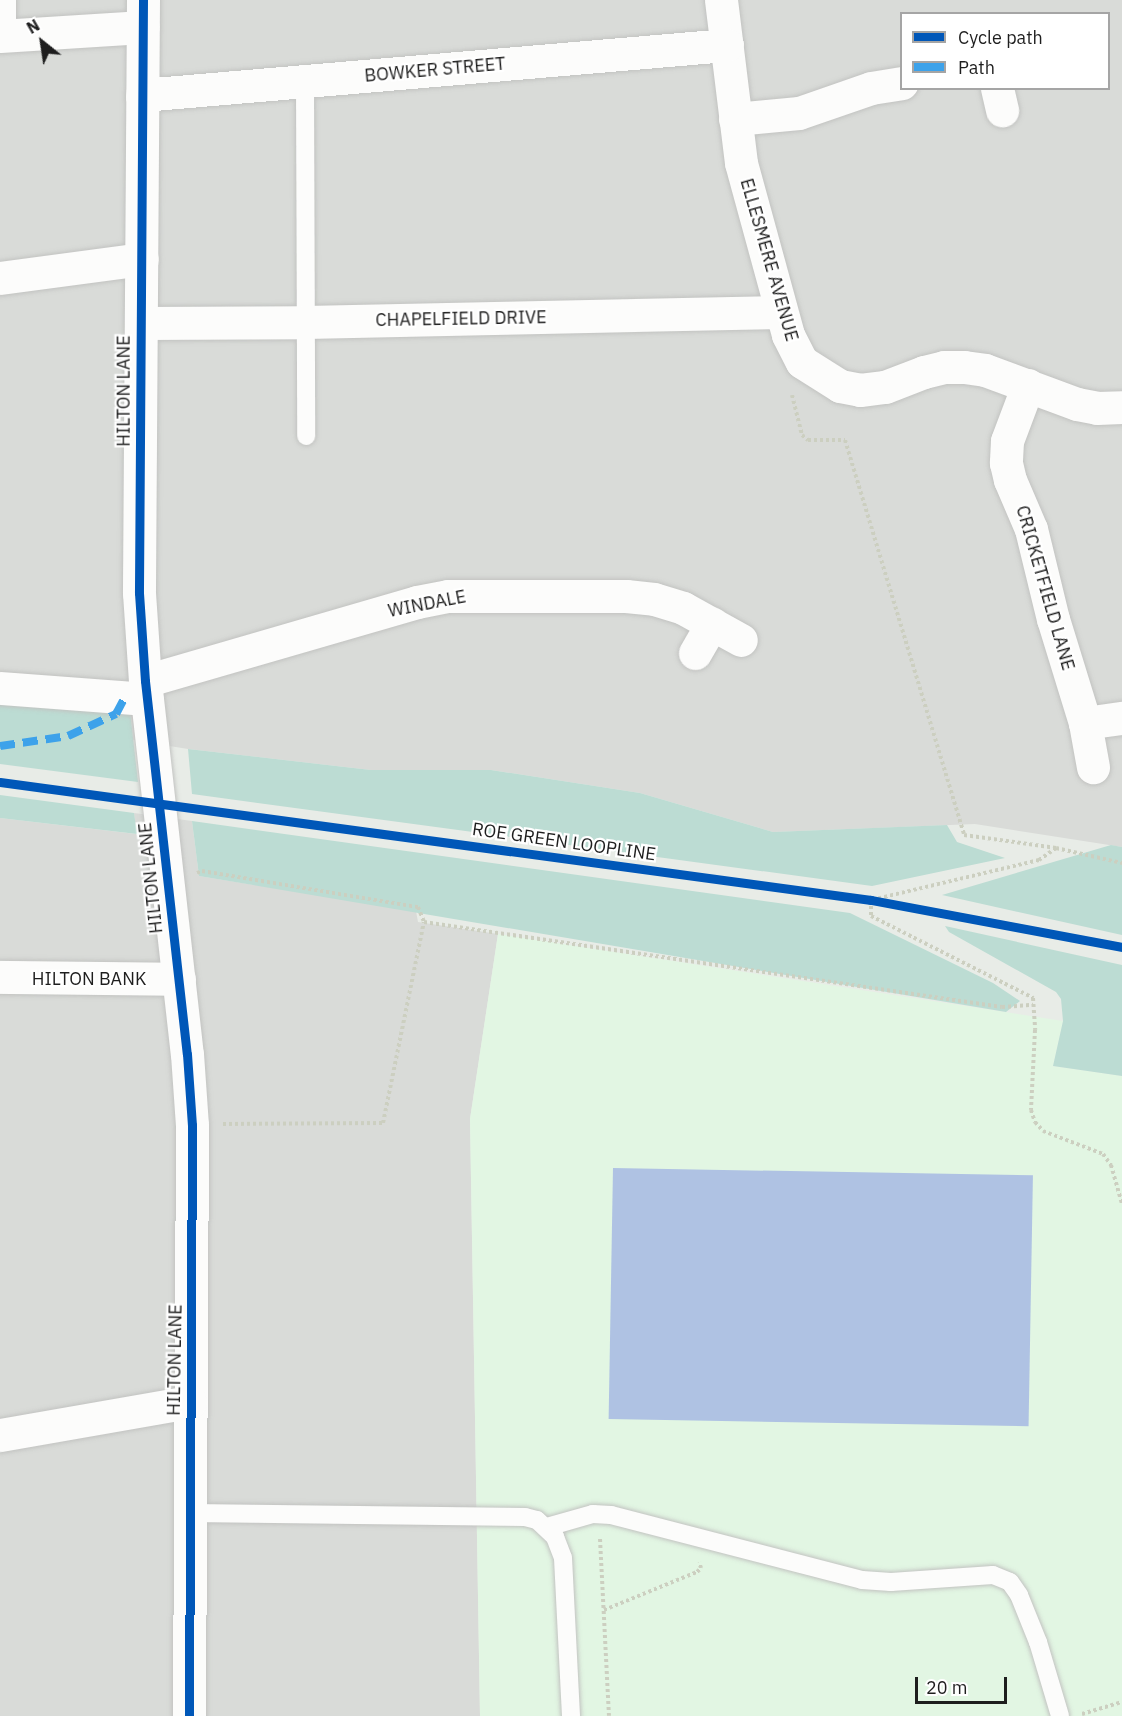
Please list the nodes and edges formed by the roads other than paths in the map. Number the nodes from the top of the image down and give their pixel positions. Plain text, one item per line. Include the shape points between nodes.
1 (7, 0) edge
2 (721, 0) edge
3 (142, 14) edge
4 (4, 36) edge
5 (727, 45) junction
6 (304, 81) junction
7 (900, 83) edge
8 (142, 95) junction
9 (735, 120) junction
10 (142, 259) junction
11 (0, 278) edge
12 (781, 312) junction
13 (305, 322) junction
14 (141, 323) junction
15 (1028, 385) junction
16 (1122, 407) edge
17 (306, 436) dead end
18 (712, 624) junction
19 (741, 640) dead end
20 (695, 653) dead end
21 (0, 688) edge
22 (146, 690) junction
23 (1122, 718) edge
24 (1086, 723) junction
25 (1093, 767) dead end
26 (0, 978) edge
27 (179, 979) junction
28 (190, 1402) junction
29 (0, 1435) edge
30 (190, 1513) junction
31 (547, 1527) junction
32 (189, 1716) edge
33 (571, 1716) edge
34 (1060, 1716) edge

1 - 4 lane
2 - 5 street, ELLESMERE AVENUE
3 - 4 street
3 - 8 street, HILTON LANE
5 - 6 street, BOWKER STREET
5 - 9 street, ELLESMERE AVENUE
6 - 8 street, BOWKER STREET
6 - 13 lane
7 - 9 street via 871,87 799,112
8 - 10 street, HILTON LANE
9 - 12 street, ELLESMERE AVENUE via 741,163
10 - 11 street
10 - 14 street, HILTON LANE
12 - 13 street, CHAPELFIELD DRIVE
12 - 15 street, ELLESMERE AVENUE via 802,362 840,386 860,390 885,387 944,367 985,370
13 - 14 street, CHAPELFIELD DRIVE
13 - 17 lane
14 - 22 street, HILTON LANE via 139,593
15 - 16 street, ELLESMERE AVENUE via 1077,404
15 - 24 street, CRICKETFIELD LANE via 1007,441 1006,463 1031,529 1053,619
18 - 19 street, WINDALE
18 - 20 street
18 - 22 street, WINDALE via 683,608 645,598 448,596 417,602
21 - 22 street
22 - 27 street, HILTON LANE
23 - 24 street
24 - 25 street, CRICKETFIELD LANE
26 - 27 street, HILTON BANK
27 - 28 street, HILTON LANE via 192,1125
28 - 29 street
28 - 30 street, HILTON LANE
30 - 31 lane via 525,1517
30 - 32 street, HILTON LANE
31 - 33 lane via 563,1558
31 - 34 lane via 593,1514 611,1515 862,1581 993,1575 1010,1582 1019,1595

